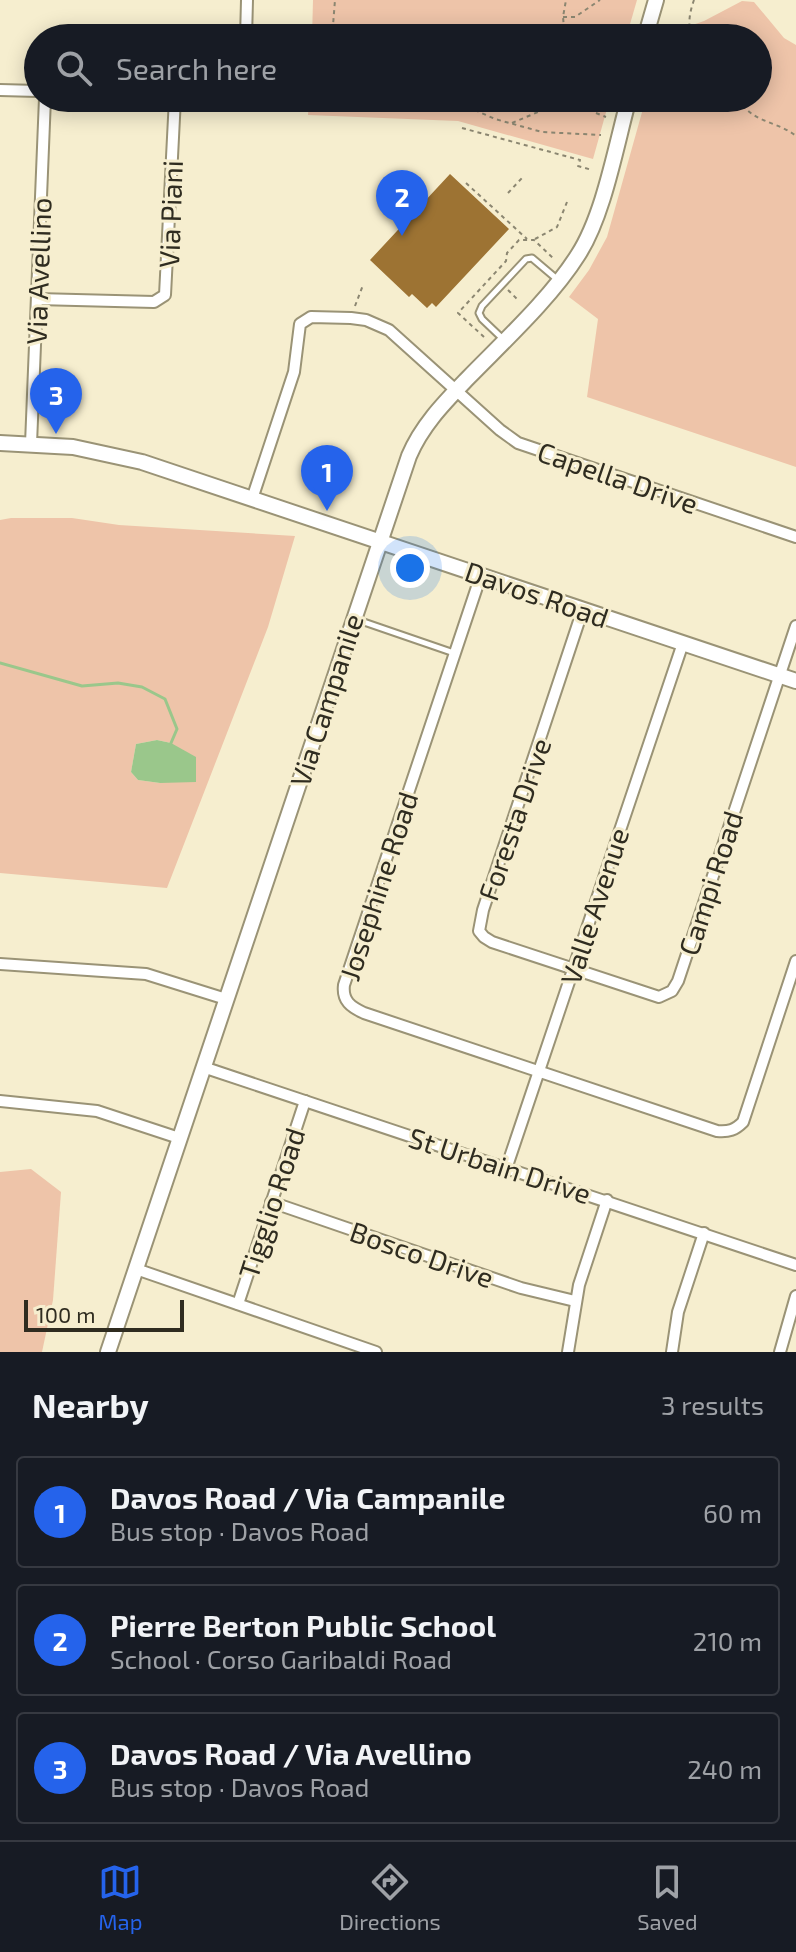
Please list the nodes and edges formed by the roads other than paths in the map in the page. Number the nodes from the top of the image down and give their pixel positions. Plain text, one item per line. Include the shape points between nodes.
1 (247, 0) edge
2 (656, 0) edge
3 (246, 24) edge
4 (649, 24) edge
5 (0, 90) edge
6 (24, 91) edge
7 (44, 112) edge
8 (174, 112) edge
9 (625, 112) edge
10 (559, 281) junction
11 (37, 299) junction
12 (504, 340) junction
13 (456, 390) junction
14 (0, 443) edge
15 (31, 444) junction
16 (252, 499) junction
17 (796, 537) edge
18 (379, 541) junction
19 (481, 575) junction
20 (583, 609) junction
21 (353, 618) junction
22 (796, 626) edge
23 (683, 643) junction
24 (455, 653) junction
25 (780, 675) junction
26 (796, 681) edge
27 (796, 961) edge
28 (0, 964) edge
29 (573, 970) junction
30 (226, 999) junction
31 (203, 1067) junction
32 (539, 1071) junction
33 (0, 1101) edge
34 (305, 1101) junction
35 (179, 1138) junction
36 (506, 1169) junction
37 (607, 1200) junction
38 (271, 1202) junction
39 (704, 1233) junction
40 (796, 1265) edge
41 (136, 1269) junction
42 (796, 1296) edge
43 (575, 1301) junction
44 (238, 1304) junction
45 (108, 1352) edge
46 (376, 1352) edge
47 (568, 1352) edge
48 (672, 1352) edge
49 (780, 1352) edge

1 - 3 street
2 - 4 street
5 - 6 street
7 - 11 street, Via Avellino
8 - 11 street, Via Piani via 165,295 154,302
9 - 10 street, Via Campanile via 594,221
10 - 12 street, Via Campanile
10 - 12 lane via 532,258 526,259 482,306 482,319
11 - 15 street, Via Avellino
12 - 13 street, Via Campanile
13 - 16 street, Capella Drive via 381,326 351,318 306,318
13 - 17 street, Capella Drive via 500,430 530,448
13 - 18 street, Via Campanile via 413,446
14 - 15 street, Davos Road
15 - 16 street, Davos Road via 104,452
16 - 18 street, Davos Road
18 - 19 street, Davos Road
18 - 21 street, Via Campanile
19 - 20 street, Davos Road
19 - 24 street, Josephine Road
20 - 23 street, Davos Road
20 - 29 street, Foresta Drive via 479,923 479,931 492,942
21 - 24 lane
21 - 30 street, Via Campanile
22 - 25 street
23 - 25 street, Davos Road
23 - 29 street, Valle Avenue
24 - 32 street, Josephine Road via 343,992 352,1007 364,1013
25 - 26 street, Davos Road
25 - 29 street, Campi Road via 672,991 659,997
27 - 32 street via 743,1122 736,1129 717,1131
28 - 30 street via 146,974
29 - 32 street, Valle Avenue
30 - 31 street, Via Campanile
31 - 34 street, St Urbain Drive
31 - 35 street, Via Campanile
32 - 36 street, Valle Avenue
33 - 35 street via 97,1111
34 - 36 street, St Urbain Drive
34 - 38 street, Tigglio Road
35 - 41 street, Via Campanile
36 - 37 street, St Urbain Drive
37 - 39 street, St Urbain Drive
37 - 43 street
38 - 43 street, Bosco Drive via 521,1288
38 - 44 street, Tigglio Road
39 - 40 street, St Urbain Drive
39 - 48 street via 678,1312
41 - 44 street
41 - 45 street, Via Campanile
42 - 49 street
43 - 47 street
44 - 46 street

